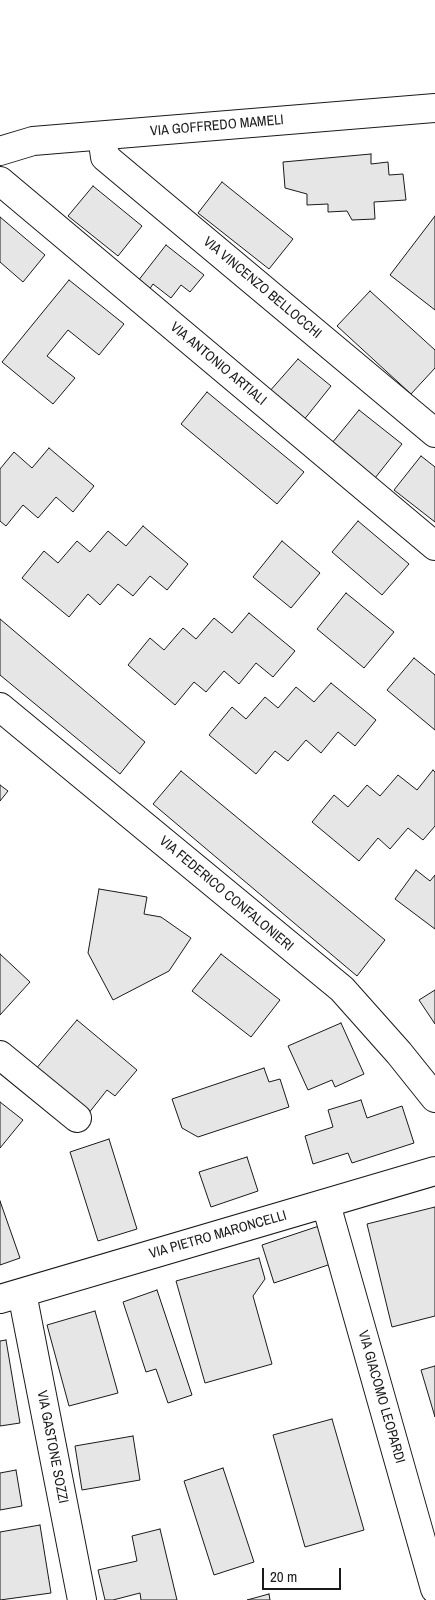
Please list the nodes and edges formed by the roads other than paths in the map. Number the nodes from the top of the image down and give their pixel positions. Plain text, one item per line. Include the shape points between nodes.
1 (435, 108) edge
2 (102, 136) junction
3 (0, 151) edge
4 (0, 181) edge
5 (435, 433) edge
6 (435, 546) edge
7 (0, 707) edge
8 (0, 1055) edge
9 (435, 1098) edge
10 (77, 1118) dead end
11 (435, 1171) edge
12 (326, 1204) junction
13 (11, 1296) edge
14 (435, 1589) edge
15 (82, 1600) edge

1 - 2 street, VIA GOFFREDO MAMELI
2 - 3 street, VIA GOFFREDO MAMELI via 33,141
2 - 5 street, VIA VINCENZO BELLOCCHI via 105,157
4 - 6 street, VIA ANTONIO ARTIALI
7 - 9 street, VIA FEDERICO CONFALONIERI via 342,989
8 - 10 street
11 - 12 street, VIA PIETRO MARONCELLI
12 - 13 street, VIA PIETRO MARONCELLI
12 - 14 street, VIA GIACOMO LEOPARDI
13 - 15 street, VIA GASTONE SOZZI

